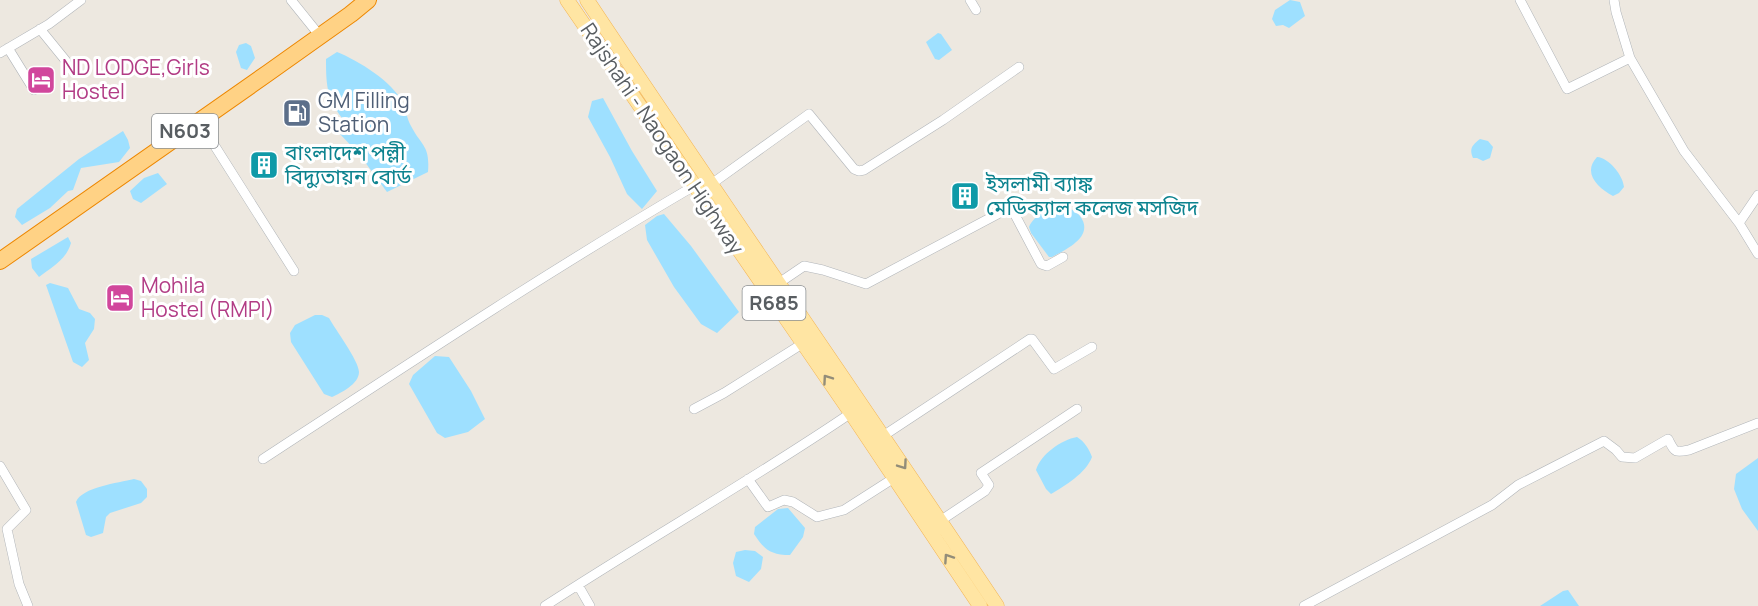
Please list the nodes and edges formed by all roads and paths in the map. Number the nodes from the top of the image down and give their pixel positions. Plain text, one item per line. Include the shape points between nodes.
1 (81, 0) edge
2 (291, 0) edge
3 (368, 0) edge
4 (567, 0) edge
5 (586, 0) edge
6 (970, 0) edge
7 (1520, 0) edge
8 (1614, 0) edge
9 (976, 10) dead end
10 (40, 29) junction
11 (320, 36) junction
12 (4, 51) edge
13 (1630, 58) junction
14 (66, 61) dead end
15 (1019, 67) dead end
16 (34, 90) dead end
17 (199, 121) junction
18 (710, 185) junction
19 (694, 186) junction
20 (1758, 195) edge
21 (1738, 223) junction
22 (1758, 254) edge
23 (1063, 257) dead end
24 (0, 261) edge
25 (294, 271) dead end
26 (772, 288) junction
27 (802, 344) junction
28 (1092, 347) dead end
29 (694, 409) dead end
30 (1077, 409) dead end
31 (850, 413) junction
32 (1758, 423) edge
33 (883, 436) junction
34 (262, 459) dead end
35 (0, 466) edge
36 (894, 478) junction
37 (748, 479) junction
38 (940, 521) junction
39 (578, 585) junction
40 (28, 606) edge
41 (545, 606) edge
42 (590, 606) edge
43 (981, 606) edge
44 (997, 606) edge
45 (1304, 606) edge

1 - 10 street
2 - 11 street
3 - 11 highway, N603
4 - 19 main road, Rajshahi - Naogaon Highway / R685
5 - 18 main road, Rajshahi - Naogaon Highway / R685
6 - 9 street
7 - 13 street via 1568,89
8 - 13 street
10 - 12 street
10 - 14 street
11 - 17 highway, N603
12 - 16 street
13 - 21 street via 1684,151
15 - 18 street via 864,170 854,169 809,114
17 - 24 highway, N603
17 - 25 street
18 - 26 main road, Rajshahi - Naogaon Highway / R685
19 - 26 main road, Rajshahi - Naogaon Highway / R685
19 - 34 street
20 - 21 street
21 - 22 street
23 - 26 street via 1047,266 1041,264 1013,211 1008,209 866,284 804,266
26 - 27 main road, Rajshahi - Naogaon Highway / R685
26 - 33 main road, Rajshahi - Naogaon Highway / R685
27 - 29 street
31 -> 27 main road, Rajshahi - Naogaon Highway / R685
28 - 33 street via 1054,369 1030,339
30 - 38 street via 981,473 989,485 985,491
31 - 36 main road, Rajshahi - Naogaon Highway / R685
31 - 37 street
32 - 45 street via 1678,452 1668,439 1635,458 1622,457 1604,441
33 -> 38 main road, Rajshahi - Naogaon Highway / R685
35 - 40 street via 26,510 7,529
36 - 37 street via 844,510 817,517 784,500 768,507
43 -> 36 main road, Rajshahi - Naogaon Highway / R685
37 - 39 street
38 - 44 main road, Rajshahi - Naogaon Highway / R685
39 - 41 street
39 - 42 street

